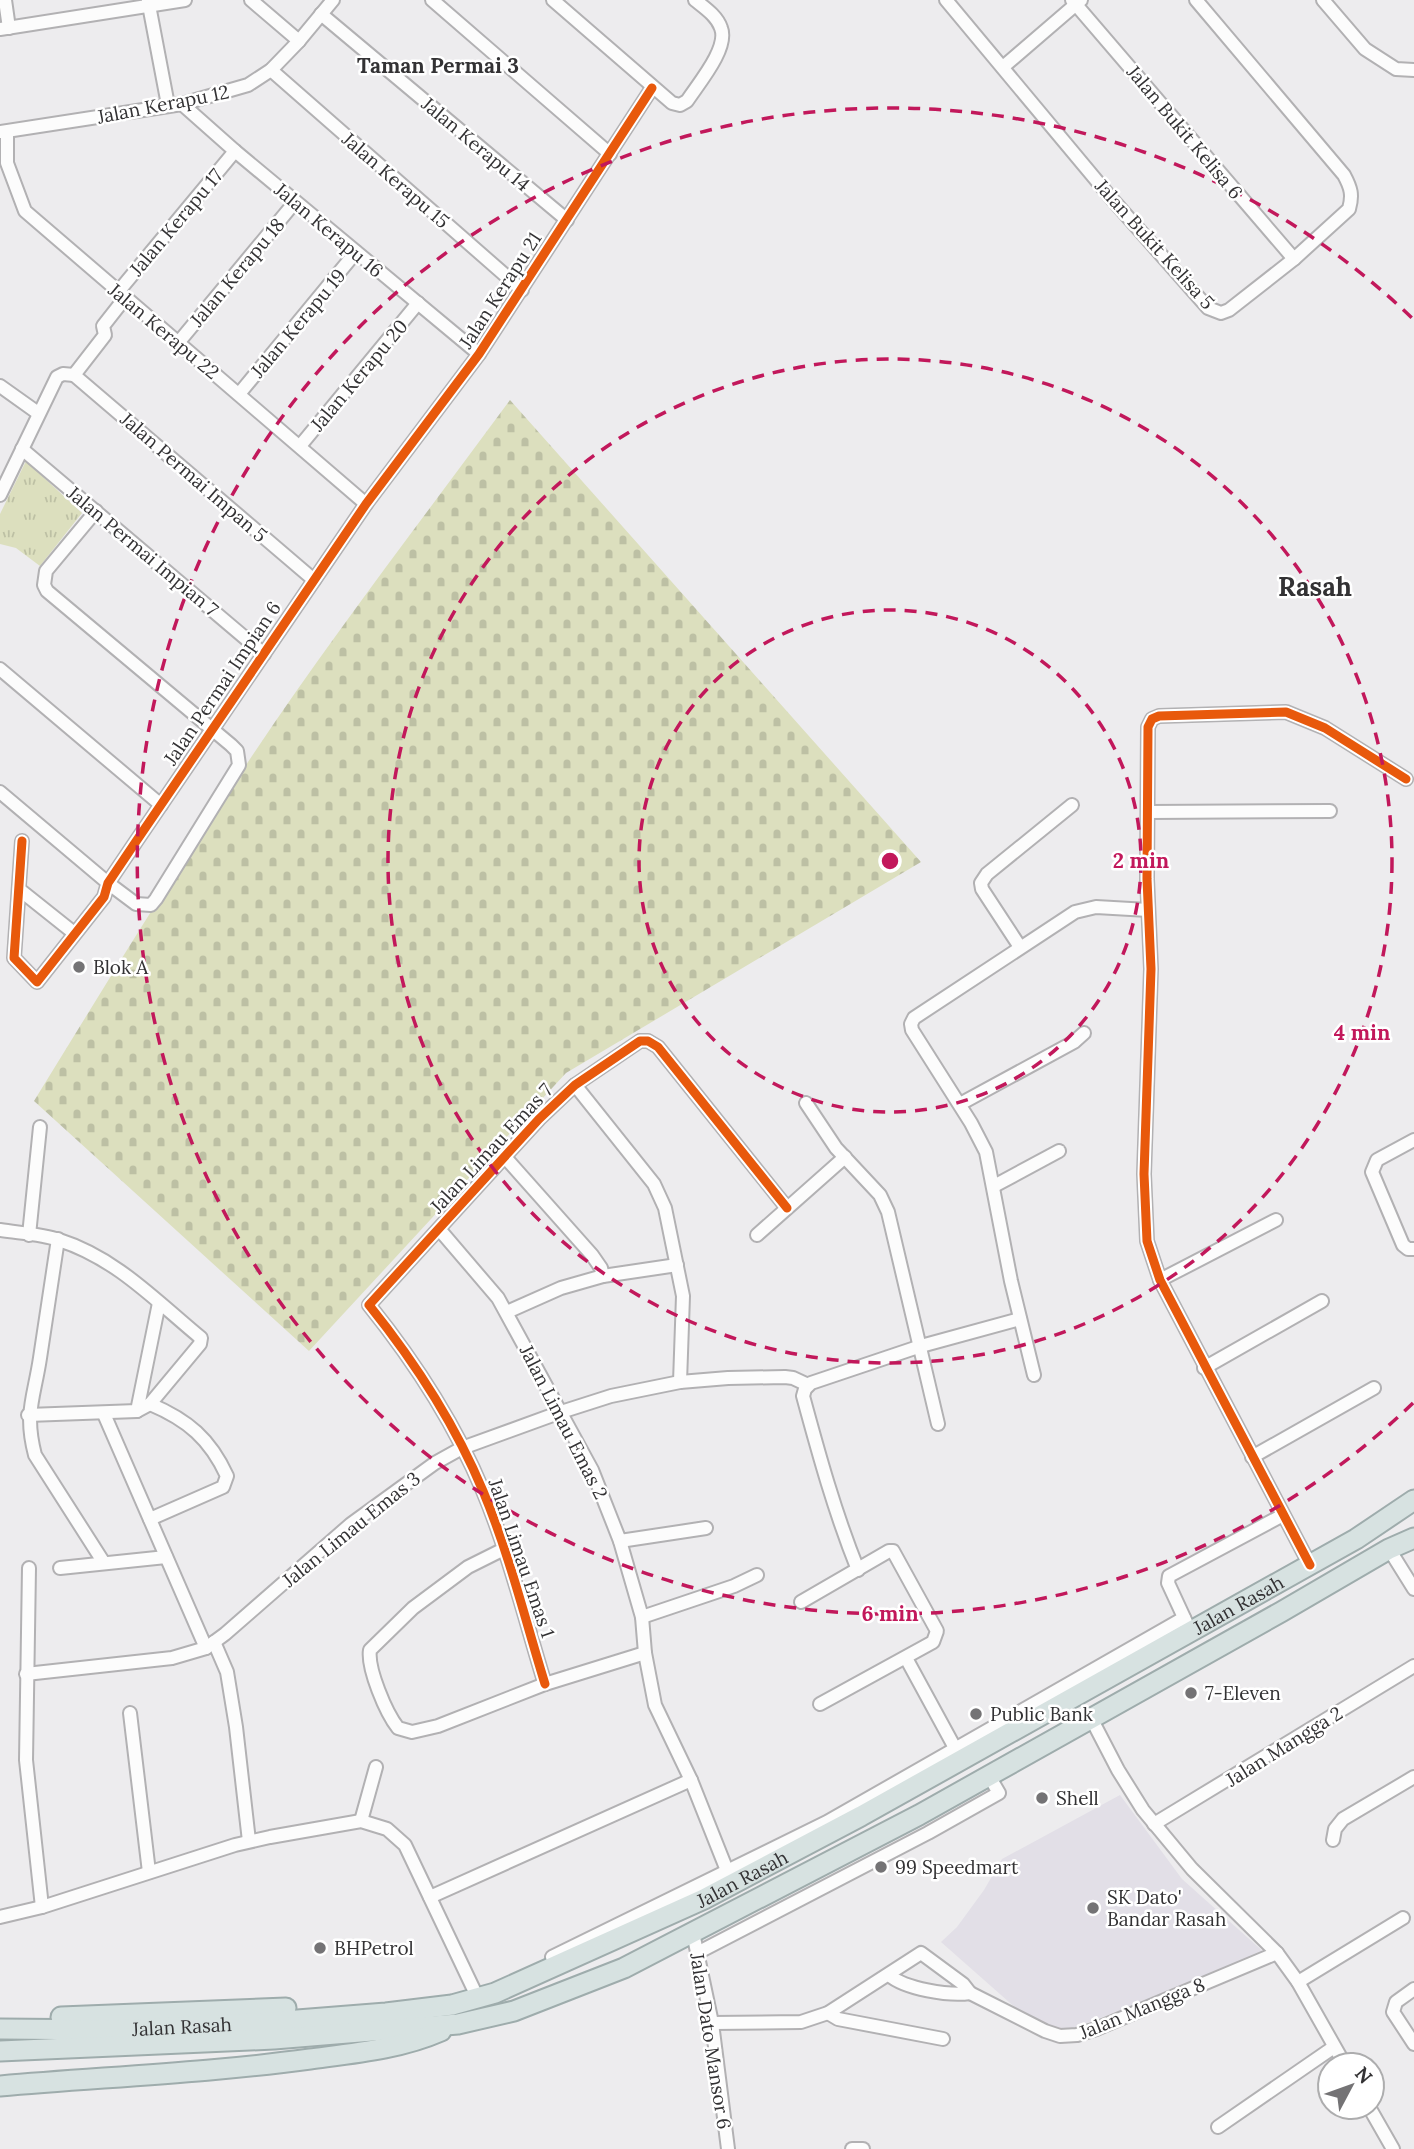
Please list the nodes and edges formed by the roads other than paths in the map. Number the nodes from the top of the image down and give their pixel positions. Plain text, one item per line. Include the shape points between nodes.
1 (5, 0) edge
2 (185, 0) edge
3 (251, 0) edge
4 (333, 0) edge
5 (432, 0) edge
6 (695, 0) edge
7 (946, 0) edge
8 (1196, 0) edge
9 (1323, 0) edge
10 (555, 1) edge
11 (1076, 1) edge
12 (148, 3) edge
13 (321, 14) junction
14 (5, 29) edge
15 (299, 41) junction
16 (1003, 67) junction
17 (271, 70) junction
18 (1414, 70) edge
19 (652, 88) junction
20 (175, 104) junction
21 (3, 132) edge
22 (234, 151) junction
23 (610, 154) junction
24 (295, 202) junction
25 (567, 220) junction
26 (356, 252) junction
27 (1294, 260) junction
28 (522, 290) junction
29 (121, 295) junction
30 (418, 303) junction
31 (178, 343) junction
32 (479, 354) junction
33 (74, 375) junction
34 (0, 386) edge
35 (239, 394) junction
36 (38, 413) junction
37 (300, 446) junction
38 (22, 449) junction
39 (0, 495) edge
40 (366, 504) junction
41 (96, 511) junction
42 (314, 580) junction
43 (264, 653) junction
44 (0, 669) edge
45 (212, 730) junction
46 (1406, 779) dead end
47 (0, 792) edge
48 (161, 805) junction
49 (1072, 805) dead end
50 (1330, 811) dead end
51 (1148, 812) junction
52 (22, 841) dead end
53 (108, 883) junction
54 (20, 890) junction
55 (1148, 910) junction
56 (74, 933) junction
57 (1020, 947) junction
58 (1084, 1033) dead end
59 (575, 1086) junction
60 (806, 1103) dead end
61 (960, 1104) junction
62 (40, 1127) dead end
63 (1414, 1140) edge
64 (1059, 1151) dead end
65 (504, 1156) junction
66 (845, 1157) junction
67 (995, 1186) junction
68 (787, 1208) junction
69 (1276, 1220) dead end
70 (439, 1229) junction
71 (0, 1230) edge
72 (29, 1235) junction
73 (757, 1235) dead end
74 (58, 1239) junction
75 (1414, 1249) edge
76 (677, 1265) junction
77 (603, 1276) junction
78 (1160, 1280) junction
79 (1322, 1301) dead end
80 (159, 1303) junction
81 (369, 1305) joint
82 (507, 1312) junction
83 (1020, 1319) junction
84 (921, 1346) junction
85 (1204, 1368) junction
86 (1034, 1375) dead end
87 (680, 1382) junction
88 (808, 1385) junction
89 (1374, 1388) dead end
90 (150, 1404) junction
91 (137, 1411) junction
92 (561, 1412) junction
93 (104, 1414) junction
94 (28, 1415) junction
95 (937, 1424) dead end
96 (462, 1448) junction
97 (1252, 1457) junction
98 (1414, 1500) edge
99 (1283, 1515) junction
100 (150, 1518) junction
101 (706, 1528) dead end
102 (1414, 1538) edge
103 (620, 1541) junction
104 (504, 1549) junction
105 (1389, 1549) junction
106 (166, 1557) junction
107 (104, 1563) junction
108 (1310, 1565) junction
109 (29, 1567) dead end
110 (60, 1568) dead end
111 (858, 1570) junction
112 (757, 1575) dead end
113 (1414, 1589) edge
114 (801, 1602) dead end
115 (642, 1617) junction
116 (1188, 1625) junction
117 (210, 1645) junction
118 (645, 1653) junction
119 (906, 1658) junction
120 (1414, 1666) edge
121 (26, 1674) junction
122 (545, 1684) junction
123 (820, 1704) dead end
124 (130, 1713) dead end
125 (1091, 1718) junction
126 (955, 1748) junction
127 (376, 1767) dead end
128 (989, 1776) junction
129 (1414, 1777) edge
130 (691, 1780) junction
131 (919, 1815) junction
132 (362, 1821) junction
133 (1154, 1824) junction
134 (928, 1833) junction
135 (1333, 1840) dead end
136 (248, 1841) junction
137 (149, 1872) junction
138 (728, 1872) junction
139 (429, 1897) junction
140 (42, 1907) junction
141 (0, 1917) edge
142 (1403, 1918) dead end
143 (696, 1942) junction
144 (1277, 1953) junction
145 (889, 1975) junction
146 (1298, 1982) junction
147 (1414, 1989) edge
148 (474, 1990) junction
149 (495, 1993) junction
150 (970, 1993) junction
151 (438, 2001) junction
152 (828, 2013) junction
153 (712, 2023) junction
154 (458, 2024) junction
155 (2, 2026) edge
156 (117, 2038) junction
157 (943, 2039) dead end
158 (1414, 2044) edge
159 (1334, 2046) junction
160 (0, 2051) edge
161 (57, 2051) junction
162 (1337, 2051) edge
163 (0, 2059) edge
164 (0, 2086) edge
165 (1377, 2121) edge
166 (1218, 2127) dead end
167 (728, 2149) edge
168 (852, 2149) edge
169 (863, 2149) edge
170 (1393, 2149) edge

1 - 14 street
2 - 12 street
3 - 15 street
4 - 13 street, Jalan Kerapu 12
5 - 23 street
6 - 19 street via 721,28 722,46 687,101 672,103
7 - 16 street, Jalan Bukit Kelisa 5
8 - 27 street, Jalan Bukit Kelisa 5 via 1351,188 1349,209
9 - 18 street via 1365,49 1396,69
10 - 19 street
11 - 16 street
11 - 27 street, Jalan Bukit Kelisa 6
12 - 14 street
12 - 20 street
13 - 15 street, Jalan Kerapu 12
13 - 25 street, Jalan Kerapu 14
15 - 17 street, Jalan Kerapu 12
16 - 27 street, Jalan Bukit Kelisa 5 via 1208,307 1221,313 1229,310
17 - 20 street, Jalan Kerapu 12 via 231,92
17 - 28 street, Jalan Kerapu 15
19 - 23 street, Jalan Kerapu 21
20 - 21 street, Jalan Kerapu 12
20 - 22 street, Jalan Kerapu 16
21 - 29 street, Jalan Kerapu 22 via 7,163 25,211
22 - 24 street, Jalan Kerapu 16
22 - 29 street, Jalan Kerapu 17
23 - 25 street, Jalan Kerapu 21
24 - 26 street, Jalan Kerapu 16
24 - 31 street, Jalan Kerapu 18
25 - 28 street, Jalan Kerapu 21
26 - 30 street, Jalan Kerapu 16
26 - 35 street, Jalan Kerapu 19
28 - 32 street, Jalan Kerapu 21
29 - 31 street, Jalan Kerapu 22
29 - 33 street, Jalan Kerapu 17 via 103,326 104,335
30 - 32 street, Jalan Kerapu 16
30 - 37 street, Jalan Kerapu 20
31 - 35 street, Jalan Kerapu 22
32 - 40 street, Jalan Kerapu 21
33 - 36 street, Jalan Kerapu 17 via 57,377
33 - 42 street, Jalan Permai Impan 5
34 - 36 street
35 - 37 street, Jalan Kerapu 22
36 - 38 street
37 - 40 street, Jalan Kerapu 22
38 - 39 street
38 - 41 street, Jalan Permai Impian 7
40 - 42 street, Jalan Permai Impian 6
41 - 43 street, Jalan Permai Impian 7
41 - 45 street via 46,571 47,591
42 - 43 street, Jalan Permai Impian 6
43 - 45 street, Jalan Permai Impian 6
44 - 48 street
45 - 48 street, Jalan Permai Impian 6
45 - 53 street via 237,751 239,765 156,899 150,905 136,904
46 - 51 street via 1298,715 1159,716 1148,727
47 - 53 street
48 - 53 street, Jalan Permai Impian 6
49 - 57 street via 981,883
50 - 51 street
51 - 55 street
52 - 54 street
53 - 56 street, Jalan Permai Impian 6 via 104,897
54 - 56 street
54 - 56 street, Jalan Permai Impian 6 via 14,958 37,982
55 - 57 street via 1087,908
55 - 78 street via 1151,969 1144,1174 1147,1241
57 - 61 street via 911,1024
58 - 61 street
59 - 65 street, Jalan Limau Emas 7
59 - 68 street, Jalan Limau Emas 7 via 640,1041 649,1041
59 - 76 street via 654,1184 665,1208
60 - 66 street
61 - 67 street via 986,1152
62 - 72 street
63 - 75 street via 1377,1160 1372,1172 1403,1245
64 - 67 street
65 - 70 street, Jalan Limau Emas 7
65 - 77 street via 592,1255
66 - 68 street
66 - 84 street via 880,1195 888,1212
67 - 83 street
68 - 73 street
69 - 78 street
70 - 81 street, Jalan Limau Emas 7
70 - 82 street, Jalan Limau Emas 2
71 - 72 street
72 - 74 street
74 - 80 street via 121,1269
74 - 94 street
76 - 77 street
76 - 87 street via 684,1323
77 - 82 street via 561,1288
78 - 85 street
79 - 85 street
80 - 90 street via 201,1338
80 - 91 street
81 - 96 street, Jalan Limau Emas 1 via 410,1358
82 - 92 street, Jalan Limau Emas 2
83 - 84 street
83 - 86 street
84 - 88 street
84 - 95 street
85 - 97 street
87 - 88 street, Jalan Limau Emas 3 via 785,1377
87 - 92 street, Jalan Limau Emas 3
88 - 111 street via 803,1396 820,1460
89 - 97 street
90 - 91 street
90 - 100 street via 201,1435 227,1476 223,1487
91 - 93 street
92 - 96 street, Jalan Limau Emas 3
92 - 103 street, Jalan Limau Emas 2 via 592,1470
93 - 94 street
93 - 100 street
94 - 107 street via 35,1455
96 - 104 street, Jalan Limau Emas 1
96 - 117 street, Jalan Limau Emas 3 via 351,1524
97 - 99 street
98 - 108 highway, Jalan Rasah
99 - 108 street
99 - 116 street via 1171,1573 1168,1583
100 - 106 street
101 - 103 street
102 - 105 highway, Jalan Rasah
103 - 115 street, Jalan Limau Emas 2
104 - 122 street, Jalan Limau Emas 1
104 - 122 street, Jalan Limau Emas 1 via 468,1567 413,1608 373,1645 370,1662 395,1724 407,1732 438,1726
105 - 113 street
105 - 125 highway, Jalan Rasah
106 - 107 street
106 - 117 street
107 - 110 street
108 - 116 highway, Jalan Rasah
109 - 121 street
111 - 114 street
111 - 119 street via 888,1551 896,1555 937,1631 933,1642
112 - 115 street
115 - 118 street, Jalan Limau Emas 2
116 - 126 street
116 - 149 highway, Jalan Rasah via 861,1816 704,1899
117 - 121 street, Jalan Limau Emas 3 via 172,1658
117 - 136 street via 227,1672
118 - 122 street, Jalan Limau Emas 1
118 - 130 street, Jalan Limau Emas 2 via 655,1705
119 - 123 street
119 - 126 street
120 - 133 street, Jalan Mangga 2
121 - 140 street via 26,1760
124 - 137 street
125 - 128 highway, Jalan Rasah
125 - 133 street via 1129,1789
126 - 138 street via 827,1822
127 - 132 street
128 - 131 highway, Jalan Rasah
128 - 134 street via 999,1793
129 - 135 street via 1343,1819
130 - 138 street, Jalan Limau Emas 2
130 - 139 street
131 - 134 street
131 - 143 highway, Jalan Rasah
132 - 136 street
132 - 139 street via 398,1837
133 - 144 street
134 - 143 street
136 - 137 street
137 - 140 street
138 - 148 street
139 - 148 street
140 - 141 street
142 - 146 street
143 - 153 street, Jalan Dato Mansor 6
143 - 154 highway, Jalan Rasah via 514,2011
144 - 146 street
144 - 150 street, Jalan Mangga 8 via 1096,2029 1069,2036 1045,2031
145 - 150 street, Jalan Mangga 8 via 909,1985 955,1995
145 - 150 street, Jalan Mangga 8 via 922,1954
145 - 152 street
146 - 159 street
147 - 158 street via 1396,2002 1393,2012
148 - 151 street
149 - 151 highway
149 - 156 highway, Jalan Rasah via 452,2006
151 - 155 highway
152 - 153 street via 801,2022
152 - 157 street via 838,2019
153 - 167 street, Jalan Dato Mansor 6
154 - 156 highway, Jalan Rasah via 274,2039
154 - 164 highway via 405,2044 257,2067
155 - 156 highway, Jalan Rasah
156 - 161 highway, Jalan Rasah
159 - 162 street
159 - 166 street
160 - 161 highway, Jalan Rasah
161 - 163 highway
165 - 170 street
168 - 169 street

